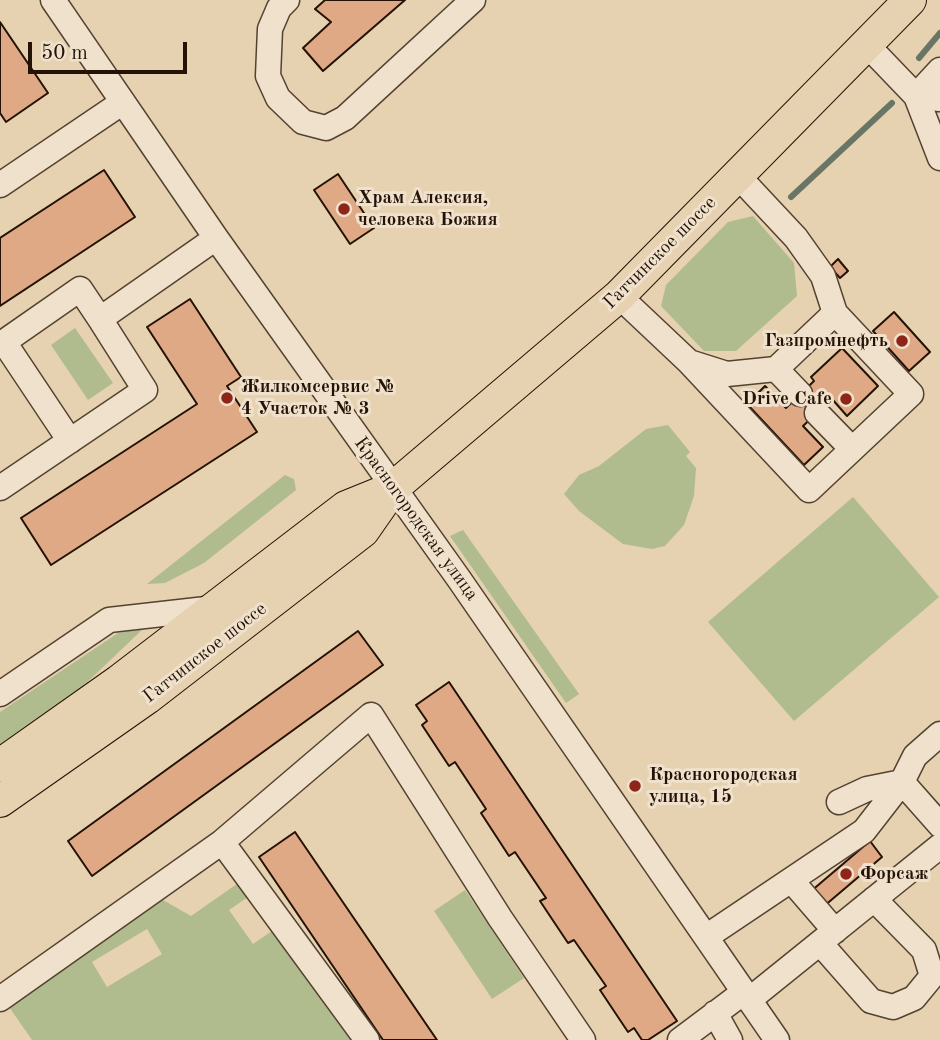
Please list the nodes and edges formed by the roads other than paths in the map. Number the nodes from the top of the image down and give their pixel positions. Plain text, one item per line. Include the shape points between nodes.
1 (53, 0) edge
2 (287, 0) edge
3 (473, 0) edge
4 (910, 0) edge
5 (867, 44) junction
6 (940, 70) edge
7 (928, 98) edge
8 (123, 102) junction
9 (940, 158) edge
10 (738, 176) junction
11 (0, 185) edge
12 (216, 238) junction
13 (619, 296) junction
14 (835, 313) junction
15 (100, 319) junction
16 (689, 362) junction
17 (776, 369) junction
18 (800, 394) dead end
19 (817, 413) dead end
20 (70, 441) junction
21 (852, 449) junction
22 (0, 488) edge
23 (393, 488) junction
24 (215, 608) junction
25 (0, 694) edge
26 (940, 734) edge
27 (0, 765) edge
28 (902, 782) junction
29 (0, 801) edge
30 (839, 802) dead end
31 (940, 825) edge
32 (222, 842) junction
33 (940, 846) edge
34 (791, 880) junction
35 (874, 899) junction
36 (706, 937) junction
37 (827, 937) junction
38 (746, 996) junction
39 (0, 999) edge
40 (715, 1013) junction
41 (367, 1040) edge
42 (583, 1040) edge
43 (680, 1040) edge
44 (730, 1040) edge
45 (776, 1040) edge

1 - 8 street, Красногородская улица
2 - 3 street via 270,29 268,76 278,98 303,122 326,128 345,118
4 - 5 main road, Гатчинское шоссе
5 - 7 street
5 - 10 main road, Гатчинское шоссе
6 - 7 street
7 - 9 street
8 - 11 street
8 - 12 street, Красногородская улица
10 - 13 main road, Гатчинское шоссе
10 - 14 street via 796,238 823,276
12 - 15 street
12 - 23 street, Красногородская улица
13 - 16 street
13 - 23 main road, Гатчинское шоссе
14 - 17 street
14 - 21 street via 911,394
15 - 20 street via 145,390
15 - 20 street via 80,289 4,342
16 - 17 street via 727,374
16 - 21 street via 809,490
17 - 18 street
19 - 21 street
20 - 22 street
23 - 24 main road, Гатчинское шоссе via 346,507
23 - 29 main road, Гатчинское шоссе via 363,531 147,698
23 - 36 street, Красногородская улица
24 - 25 street via 109,620
24 - 27 main road, Гатчинское шоссе
26 - 28 street via 915,756
28 - 30 street via 867,789
28 - 31 street
28 - 34 street via 864,831
32 - 39 street
32 - 41 street
32 - 42 street via 372,715
33 - 35 street
34 - 36 street
34 - 37 street
35 - 37 street
35 - 37 street via 924,950 932,976 914,998 893,1007 871,1001
36 - 38 street, Красногородская улица
37 - 38 street
38 - 40 street
38 - 45 street, Красногородская улица
40 - 43 street
40 - 44 street

